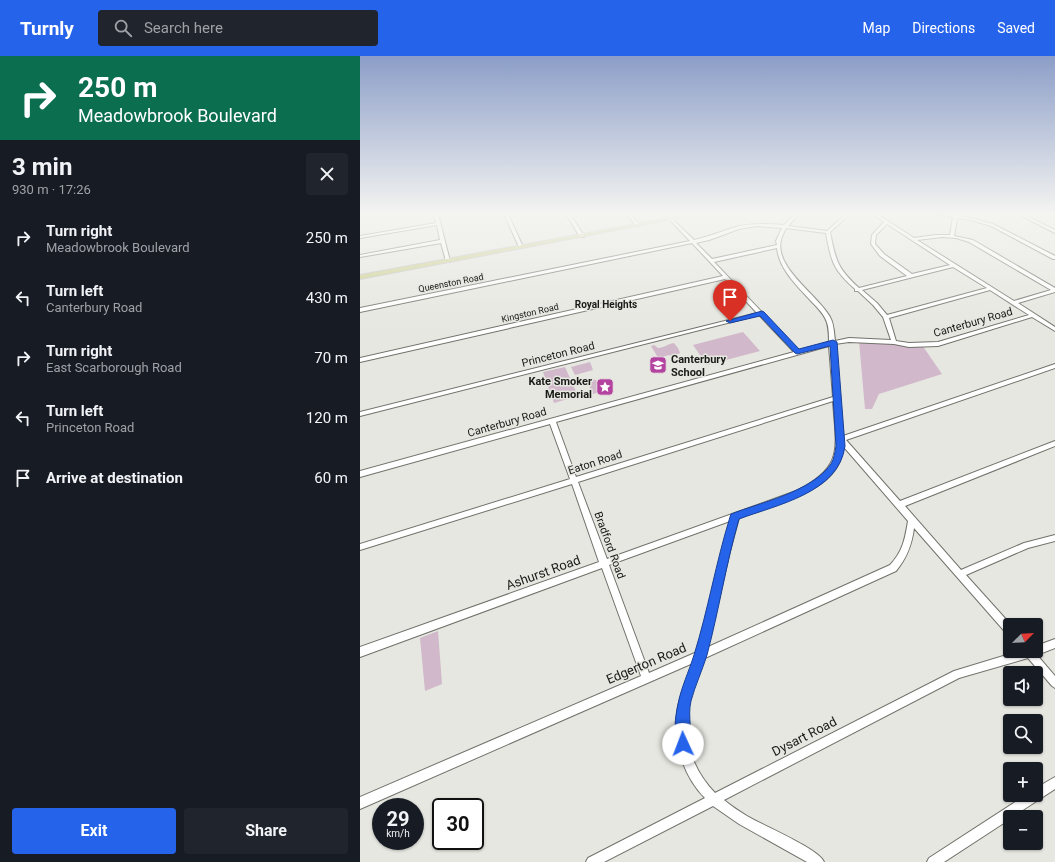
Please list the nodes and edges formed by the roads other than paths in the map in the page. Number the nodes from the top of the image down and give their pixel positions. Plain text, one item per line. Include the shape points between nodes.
1 (384, 252) edge
2 (446, 252) edge
3 (497, 252) edge
4 (647, 252) edge
5 (703, 252) edge
6 (753, 252) edge
7 (780, 252) edge
8 (832, 252) edge
9 (879, 252) edge
10 (933, 252) edge
11 (990, 252) edge
12 (1043, 252) edge
13 (360, 256) edge
14 (1055, 258) edge
15 (448, 261) junction
16 (711, 261) junction
17 (954, 265) junction
18 (911, 276) junction
19 (726, 277) junction
20 (360, 278) edge
21 (991, 288) junction
22 (857, 290) junction
23 (1055, 290) edge
24 (1013, 303) junction
25 (360, 310) edge
26 (762, 313) junction
27 (1032, 315) junction
28 (886, 317) junction
29 (1055, 329) edge
30 (833, 342) junction
31 (894, 342) junction
32 (797, 352) junction
33 (360, 360) edge
34 (1055, 366) edge
35 (836, 398) junction
36 (360, 414) edge
37 (552, 420) junction
38 (841, 439) junction
39 (1055, 443) edge
40 (360, 474) edge
41 (573, 480) junction
42 (899, 505) junction
43 (735, 517) junction
44 (912, 520) junction
45 (1055, 538) edge
46 (360, 547) edge
47 (605, 563) junction
48 (960, 574) junction
49 (1003, 623) edge
50 (1055, 643) edge
51 (1043, 648) edge
52 (360, 652) edge
53 (701, 655) junction
54 (1012, 658) edge
55 (1037, 658) edge
56 (646, 678) junction
57 (1055, 682) edge
58 (1055, 782) edge
59 (1043, 790) edge
60 (714, 799) junction
61 (360, 802) edge
62 (1025, 802) edge
63 (592, 862) edge
64 (818, 862) edge
65 (933, 862) edge

1 - 13 street
2 - 15 street
3 - 15 main road
4 - 25 street, Queenston Road
5 - 16 street
6 - 16 street
7 - 30 street via 790,276 827,317
8 - 22 street via 844,278
9 - 18 street
10 - 17 street
11 - 23 street
12 - 14 street
15 - 20 main road
16 - 19 street
17 - 18 street
17 - 21 street
18 - 22 street
19 - 26 street
19 - 33 street, Kingston Road
21 - 24 street
21 - 28 street
22 - 28 street via 875,304
23 - 24 street
24 - 27 street
26 - 32 street
26 - 36 street, Princeton Road
27 - 29 street
27 - 31 street, Canterbury Road via 938,344 909,345
28 - 31 street
30 - 31 street, Canterbury Road
30 - 32 street, Canterbury Road
30 - 35 street
32 - 37 street, Canterbury Road
34 - 38 street
35 - 38 street
35 - 41 street, Eaton Road
37 - 40 street, Canterbury Road
37 - 41 street, Bradford Road
38 - 42 street
38 - 43 street, Ashurst Road via 835,466 816,484
39 - 42 street
41 - 46 street, Eaton Road
41 - 47 street, Bradford Road
42 - 44 street
43 - 47 street, Ashurst Road
43 - 53 street via 726,545
44 - 48 street
44 - 53 street, Edgerton Road via 908,543 902,558 893,568
45 - 48 street via 1027,544
47 - 52 street, Ashurst Road
47 - 56 street, Bradford Road
48 - 49 street
50 - 51 street, Dysart Road
53 - 56 street, Edgerton Road
53 - 60 street via 684,702 683,744 690,768
54 - 60 street, Dysart Road via 957,674
55 - 57 street
56 - 61 street, Edgerton Road
58 - 59 street
60 - 63 street, Dysart Road
60 - 64 street via 731,812
62 - 65 street

